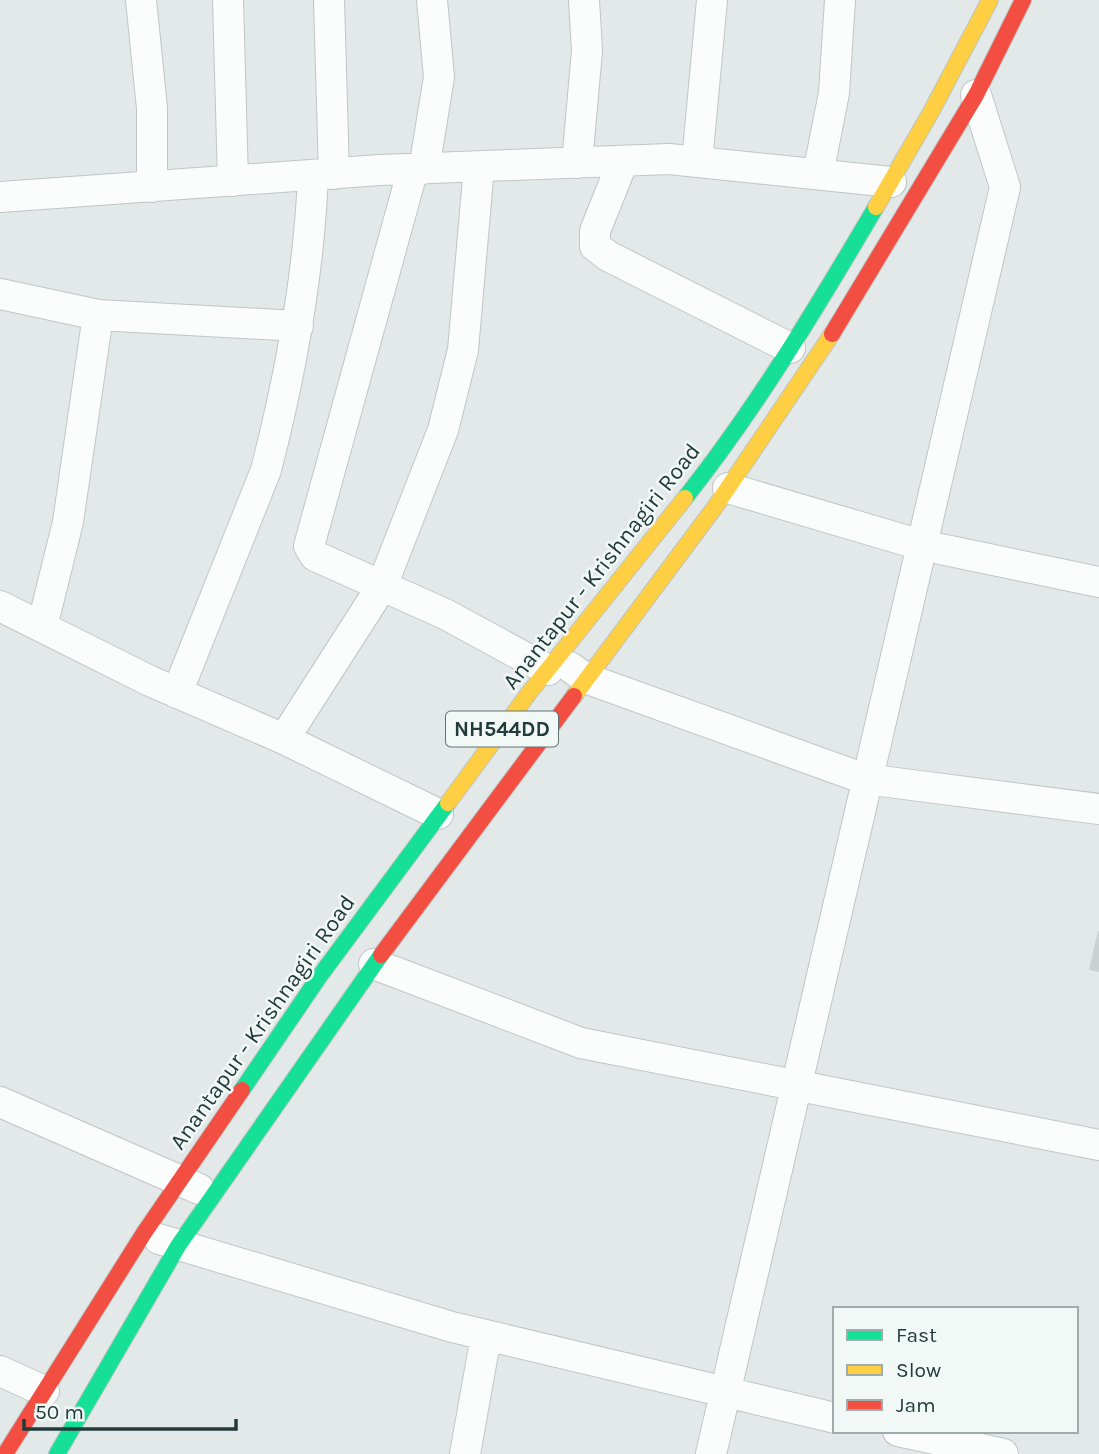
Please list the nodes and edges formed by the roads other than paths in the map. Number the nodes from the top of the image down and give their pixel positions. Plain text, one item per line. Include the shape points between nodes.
1 (141, 0) edge
2 (228, 0) edge
3 (329, 0) edge
4 (432, 0) edge
5 (584, 0) edge
6 (712, 0) edge
7 (840, 0) edge
8 (990, 0) edge
9 (1023, 0) edge
10 (976, 95) junction
11 (624, 161) junction
12 (697, 162) junction
13 (577, 163) junction
14 (479, 167) junction
15 (418, 169) junction
16 (323, 174) junction
17 (818, 174) junction
18 (233, 181) junction
19 (891, 182) junction
20 (152, 187) junction
21 (0, 197) edge
22 (0, 294) edge
23 (98, 315) junction
24 (298, 326) junction
25 (790, 348) junction
26 (728, 488) junction
27 (921, 545) junction
28 (1099, 582) edge
29 (382, 586) junction
30 (0, 606) edge
31 (42, 627) junction
32 (553, 664) junction
33 (585, 678) junction
34 (177, 693) junction
35 (284, 739) junction
36 (865, 779) junction
37 (1099, 809) edge
38 (438, 814) junction
39 (374, 964) junction
40 (796, 1087) junction
41 (0, 1102) edge
42 (1099, 1145) edge
43 (180, 1181) junction
44 (212, 1195) junction
45 (144, 1233) junction
46 (178, 1246) junction
47 (486, 1336) junction
48 (0, 1371) edge
49 (44, 1391) junction
50 (726, 1395) junction
51 (833, 1418) edge
52 (907, 1433) edge
53 (5, 1454) edge
54 (57, 1454) edge
55 (465, 1454) edge
56 (711, 1454) edge
57 (1003, 1454) edge

1 - 20 street via 152,108
2 - 18 street
3 - 16 street
4 - 15 street via 439,77
5 - 13 street via 587,51
6 - 12 street
7 - 17 street via 834,93
8 - 19 highway, Anantapur - Krishnagiri Road / NH544DD
9 - 10 highway, NH544DD
10 - 26 highway, NH544DD via 810,371
10 - 27 street via 1005,187
11 - 12 street
11 - 13 street
11 - 25 street via 595,232 595,246
12 - 17 street
13 - 14 street
14 - 15 street
14 - 29 street via 463,350 453,397
15 - 16 street
15 - 29 street via 309,541 315,556
16 - 18 street
16 - 24 street
17 - 19 street
18 - 20 street
19 - 25 highway, Anantapur - Krishnagiri Road / NH544DD
20 - 21 street
22 - 23 street
23 - 24 street
23 - 31 street via 68,522
24 - 34 street via 265,470
25 - 32 highway, Anantapur - Krishnagiri Road / NH544DD via 709,468
26 - 27 street
26 - 33 highway, NH544DD
27 - 28 street
27 - 36 street
29 - 32 street
29 - 35 street
30 - 31 street
31 - 34 street
32 - 33 street
32 - 38 highway, Anantapur - Krishnagiri Road / NH544DD
33 - 36 street
33 - 39 highway, NH544DD
34 - 35 street
35 - 38 street
36 - 37 street
36 - 40 street
38 - 43 highway, Anantapur - Krishnagiri Road / NH544DD via 319,977
39 - 40 street via 581,1044
39 - 44 highway, NH544DD
40 - 42 street
40 - 50 street
41 - 43 street
43 - 44 street
43 - 45 highway, Anantapur - Krishnagiri Road / NH544DD
44 - 46 highway, NH544DD
45 - 46 street
45 - 49 highway, Anantapur - Krishnagiri Road / NH544DD
46 - 47 street
46 - 54 highway, NH544DD
47 - 50 street
47 - 55 street
48 - 49 street
49 - 53 highway, Anantapur - Krishnagiri Road / NH544DD
50 - 51 street
50 - 56 street
52 - 57 street

